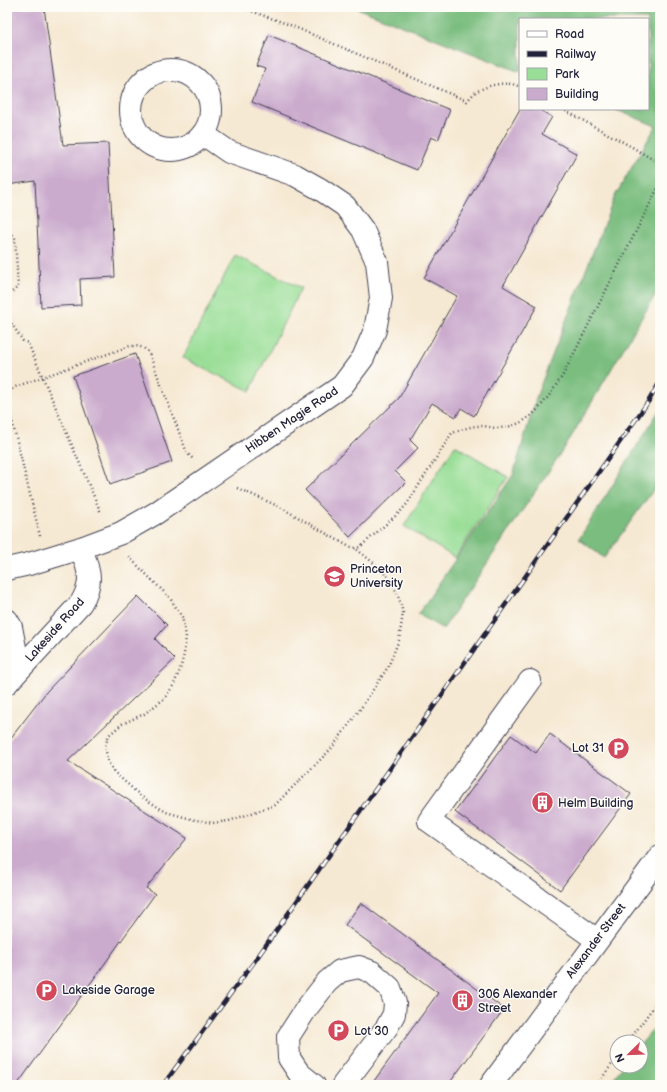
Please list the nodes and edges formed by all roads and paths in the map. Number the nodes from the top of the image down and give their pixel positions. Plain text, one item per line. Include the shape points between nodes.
1 (237, 7) edge
2 (519, 86) edge
3 (564, 110) edge
4 (203, 134) dead end
5 (660, 173) edge
6 (660, 184) edge
7 (7, 229) edge
8 (7, 296) edge
9 (7, 318) edge
10 (42, 376) junction
11 (214, 474) junction
12 (111, 537) junction
13 (42, 543) dead end
14 (81, 548) junction
15 (355, 548) junction
16 (7, 569) edge
17 (7, 620) edge
18 (530, 680) dead end
19 (7, 682) edge
20 (660, 856) edge
21 (597, 940) junction
22 (660, 998) edge
23 (634, 1034) edge
24 (609, 1068) edge
25 (314, 1085) edge
26 (343, 1085) edge
27 (491, 1085) edge
28 (597, 1085) edge

1 - 2 path via 290,25 467,101 477,91 498,83
3 - 5 path via 657,162
4 - 11 main road, Hibben Magie Road via 229,152 295,175 320,188 345,206 363,230 377,262 381,298 375,330 363,358 342,386
6 - 15 path via 563,376 543,404 528,418 513,426 481,426 452,433 400,512 360,547
7 - 8 path via 15,237 18,287
9 - 10 path via 23,341 28,343
10 - 11 path via 130,346 145,348 149,352 187,453
10 - 12 path
10 - 13 path via 10,391 8,404
11 - 12 main road, Hibben Magie Road via 156,514
11 - 15 path via 227,484 280,507
12 - 14 main road, Hibben Magie Road
12 - 15 path via 118,555 124,553 170,598 182,617 186,636 180,670 173,686 164,699 144,714 122,724 109,735 105,746 108,762 114,772 142,797 166,812 213,822 229,820 275,805 331,749 388,667 399,640 403,613 399,598 391,580
14 - 16 main road, Hibben Magie Road
14 - 19 main road, Lakeside Road via 89,572 87,592 81,603
17 - 19 main road via 11,627 16,653
18 - 21 main road via 429,821
20 - 21 main road, Alexander Street
21 - 27 main road, Alexander Street
22 - 23 path
24 - 28 path
25 - 26 main road via 299,1073 289,1058 288,1037 327,982 340,971 359,967 372,972 390,988 395,1003 394,1014

